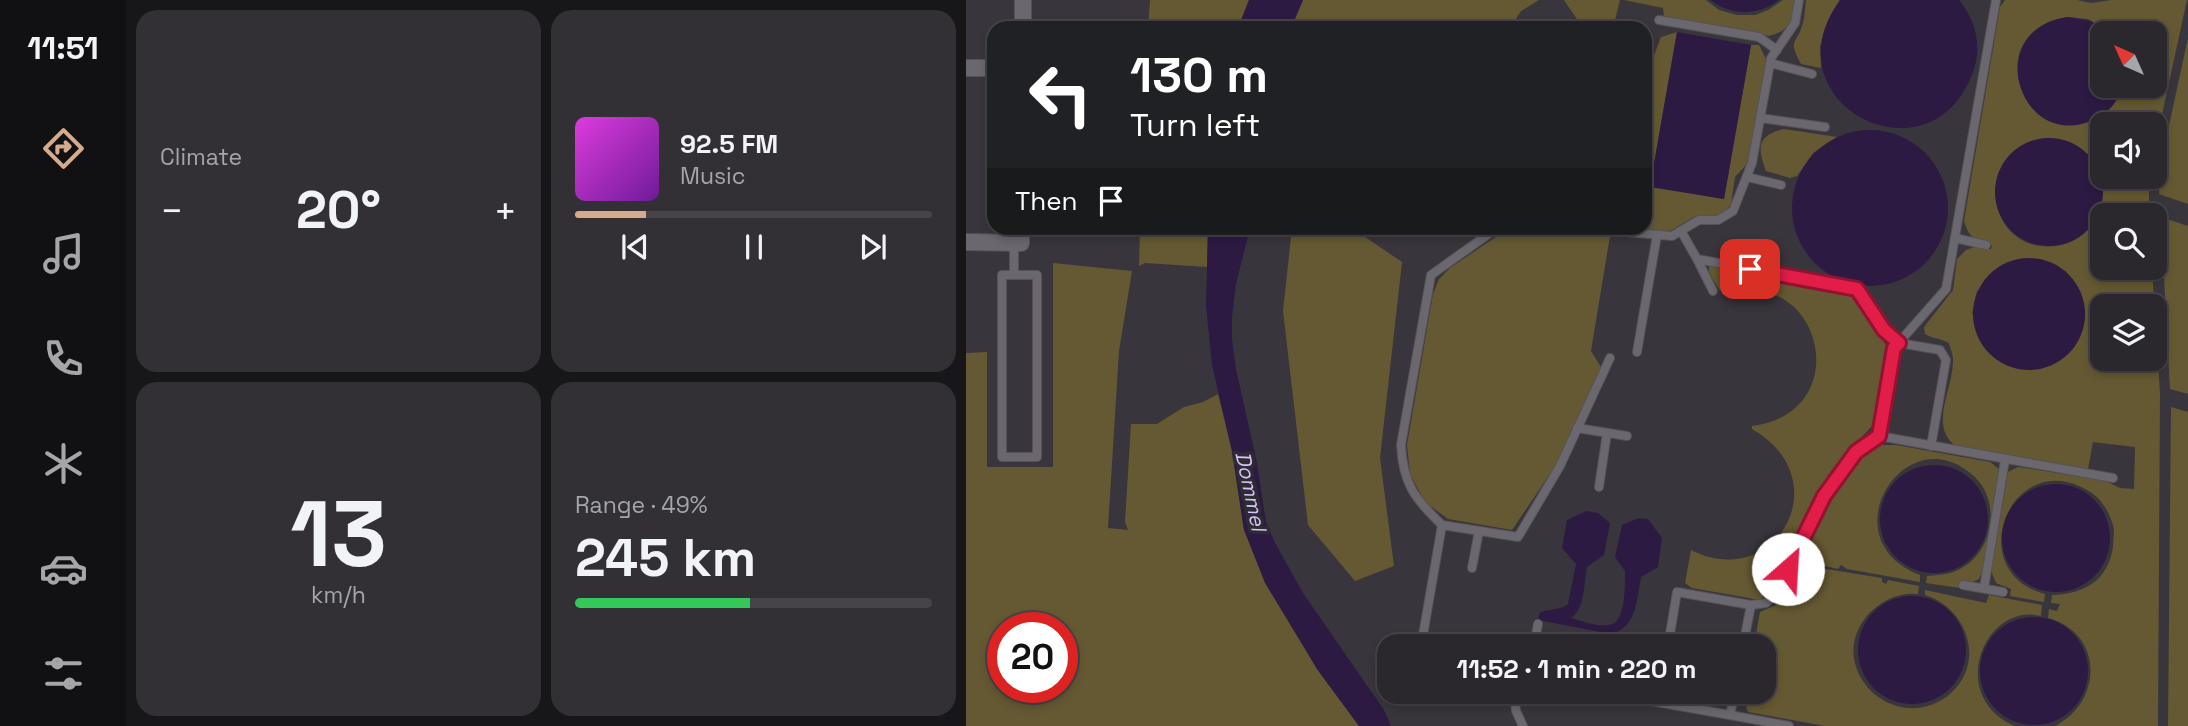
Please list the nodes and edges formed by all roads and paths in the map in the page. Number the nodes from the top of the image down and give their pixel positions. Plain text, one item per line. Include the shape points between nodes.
1 (1023, 0) edge
2 (1799, 0) edge
3 (1996, 0) edge
4 (1659, 20) dead end
5 (1023, 21) edge
6 (1777, 50) junction
7 (1770, 63) junction
8 (966, 68) edge
9 (987, 68) edge
10 (1812, 74) dead end
11 (1760, 118) junction
12 (1825, 127) dead end
13 (1747, 177) junction
14 (1781, 185) dead end
15 (1681, 231) junction
16 (1652, 234) edge
17 (1657, 234) junction
18 (1487, 235) edge
19 (1019, 237) edge
20 (1955, 238) junction
21 (966, 242) edge
22 (1986, 245) dead end
23 (1697, 259) junction
24 (1014, 275) junction
25 (1713, 291) dead end
26 (1899, 343) junction
27 (1637, 352) dead end
28 (1610, 358) dead end
29 (1577, 428) junction
30 (1607, 433) junction
31 (1627, 436) dead end
32 (1879, 436) junction
33 (1931, 446) junction
34 (2005, 460) junction
35 (2113, 478) dead end
36 (1598, 487) dead end
37 (1442, 525) junction
38 (1479, 531) junction
39 (1472, 568) dead end
40 (1963, 585) dead end
41 (1984, 589) junction
42 (2003, 592) dead end
43 (1751, 605) junction
44 (1538, 625) dead end
45 (1423, 634) edge
46 (1536, 634) edge
47 (1670, 634) edge
48 (1745, 634) edge
49 (1515, 704) edge
50 (1668, 704) edge
51 (1732, 704) edge
52 (1730, 715) junction
53 (1523, 726) edge
54 (1789, 726) edge

1 - 5 street
2 - 6 lane via 1795,23
3 - 20 lane
4 - 6 lane via 1759,37
6 - 7 lane
7 - 10 lane
7 - 11 lane
8 - 9 street
11 - 12 lane
11 - 13 lane
13 - 14 lane
13 - 15 lane via 1733,211 1718,220 1699,220
15 - 17 lane via 1672,236
15 - 23 lane
16 - 17 lane
17 - 27 lane
18 - 37 lane via 1431,275 1401,445 1408,486
19 - 21 street
19 - 24 lane
20 - 22 lane
20 - 26 lane via 1946,289
23 - 25 lane
23 - 26 lane via 1857,289 1884,330
24 - 24 lane via 1002,275 1002,457 1037,457 1037,275
26 - 32 lane via 1894,348
26 - 33 lane via 1940,351 1946,360
28 - 29 lane
29 - 30 lane
29 - 38 lane via 1518,537
30 - 31 lane
30 - 36 lane
32 - 33 lane
32 - 43 lane via 1856,452 1824,496 1776,593 1766,603
33 - 34 lane
34 - 35 lane
34 - 41 lane
37 - 38 lane
37 - 45 lane
38 - 39 lane
40 - 41 lane
41 - 42 lane
43 - 47 lane via 1677,592
43 - 48 lane
44 - 46 lane
49 - 53 lane
50 - 52 lane
51 - 52 lane
52 - 54 lane

